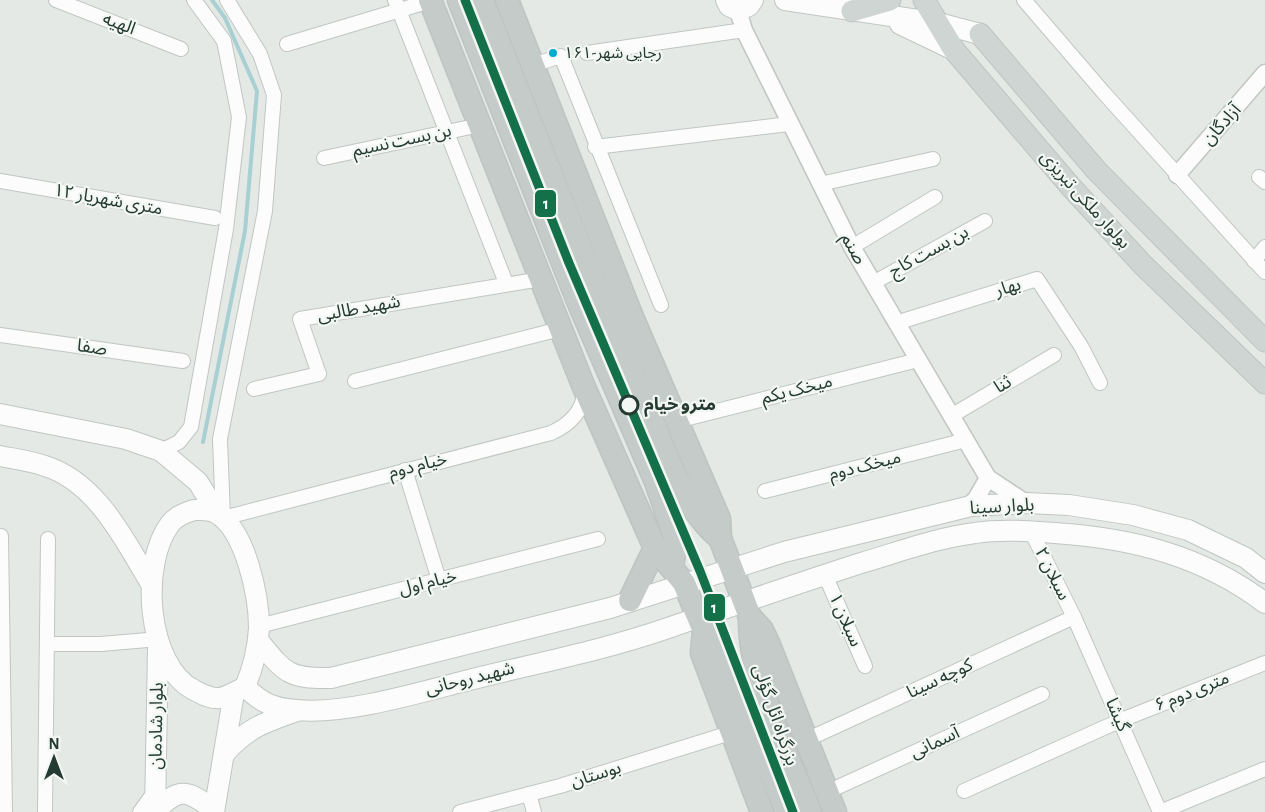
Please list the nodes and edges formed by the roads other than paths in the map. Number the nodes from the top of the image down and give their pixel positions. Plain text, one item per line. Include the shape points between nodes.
1 (56, 0) edge
2 (194, 0) edge
3 (227, 0) edge
4 (430, 0) edge
5 (459, 0) edge
6 (482, 0) edge
7 (507, 0) edge
8 (785, 0) edge
9 (924, 0) edge
10 (1024, 0) edge
11 (739, 3) edge
12 (396, 4) edge
13 (884, 8) edge
14 (852, 11) joint
15 (938, 23) junction
16 (744, 30) junction
17 (980, 34) joint
18 (287, 44) dead end
19 (181, 49) dead end
20 (954, 50) junction
21 (587, 53) dead end
22 (532, 64) junction
23 (1265, 73) edge
24 (789, 124) junction
25 (480, 125) junction
26 (446, 131) junction
27 (595, 147) junction
28 (324, 158) dead end
29 (933, 159) dead end
30 (1177, 175) junction
31 (0, 182) edge
32 (820, 184) junction
33 (935, 197) dead end
34 (215, 218) dead end
35 (985, 221) dead end
36 (1265, 247) edge
37 (852, 248) junction
38 (1254, 261) junction
39 (1265, 272) edge
40 (541, 279) junction
41 (506, 283) junction
42 (873, 283) junction
43 (661, 305) dead end
44 (896, 323) junction
45 (560, 329) junction
46 (0, 335) edge
47 (1265, 341) edge
48 (1054, 355) dead end
49 (918, 360) junction
50 (183, 361) dead end
51 (355, 381) dead end
52 (1100, 383) dead end
53 (1265, 383) edge
54 (583, 385) junction
55 (254, 389) dead end
56 (0, 414) edge
57 (951, 416) junction
58 (677, 421) junction
59 (966, 440) junction
60 (161, 451) junction
61 (0, 456) edge
62 (405, 470) junction
63 (988, 478) junction
64 (765, 492) dead end
65 (1026, 503) junction
66 (966, 508) junction
67 (220, 516) junction
68 (1030, 531) junction
69 (1, 537) edge
70 (720, 538) junction
71 (48, 539) dead end
72 (598, 539) dead end
73 (655, 548) junction
74 (731, 568) junction
75 (1265, 573) edge
76 (678, 574) junction
77 (825, 575) junction
78 (439, 580) junction
79 (151, 584) junction
80 (630, 600) junction
81 (1265, 603) edge
82 (747, 608) junction
83 (1074, 617) junction
84 (701, 624) junction
85 (258, 633) junction
86 (159, 639) junction
87 (48, 644) junction
88 (1265, 663) edge
89 (865, 666) dead end
90 (2, 670) edge
91 (239, 690) junction
92 (1042, 694) dead end
93 (765, 697) junction
94 (743, 704) junction
95 (299, 711) junction
96 (1119, 721) junction
97 (730, 733) junction
98 (806, 740) junction
99 (224, 754) junction
100 (1265, 769) edge
101 (2, 777) edge
102 (155, 791) junction
103 (964, 791) dead end
104 (529, 794) junction
105 (831, 802) edge
106 (214, 811) edge
107 (5, 812) edge
108 (45, 812) edge
109 (140, 812) edge
110 (156, 812) edge
111 (460, 812) edge
112 (534, 812) edge
113 (762, 812) edge
114 (787, 812) edge
115 (810, 812) edge
116 (1160, 812) edge

1 - 19 street, الهیه
2 - 60 street via 224,41 239,117 226,229 191,427 180,442
3 - 67 street via 260,54 274,95 264,211 220,439
4 - 12 street
4 - 25 highway
5 - 76 highway via 578,301 656,482 676,540
6 - 70 highway via 604,309 675,471 706,527
7 - 22 highway
8 - 14 main road
9 - 15 main road, بولوار ملکی تبریزی
10 - 30 street
11 - 16 street, صنم
12 - 18 street
12 - 26 street
13 - 14 main road
13 - 15 main road
13 - 20 main road
15 - 17 main road
15 - 20 main road, بولوار ملکی تبریزی
16 - 21 street
16 - 24 street, صنم
17 - 47 main road, بولوار ملکی تبریزی via 1096,170
20 - 53 main road, بولوار ملکی تبریزی via 1071,187
22 - 27 street via 561,56
22 - 58 highway
23 - 30 street, آزادگان
24 - 27 street
24 - 32 street, صنم
25 - 26 street, بن بست نسیم
25 - 40 highway
26 - 28 street, بن بست نسیم
26 - 41 street
27 - 43 street
29 - 32 street
30 - 38 street
31 - 34 street, ۱۲ متری شهریار
32 - 37 street, صنم
33 - 37 street
35 - 42 street, بن بست کاج
36 - 38 street
37 - 42 street, صنم
38 - 39 street
40 - 41 street, شهید طالبی
40 - 45 highway
41 - 55 street, شهید طالبی via 300,320 319,374
42 - 44 street, صنم
44 - 49 street, صنم
44 - 52 street, بهار via 1037,279
45 - 51 street
45 - 54 highway
46 - 50 street, صفا
48 - 57 street, ثنا
49 - 57 street, صنم
49 - 58 street, میخک یکم
54 - 62 street, خیام دوم via 580,408 563,428
54 - 73 highway
56 - 60 main road via 126,439
57 - 59 street, صنم
58 - 70 highway via 719,519
59 - 63 street, صنم
59 - 64 street, میخک دوم
60 - 67 main road via 198,482
61 - 79 main road via 45,466 78,484 100,505
62 - 67 street, خیام دوم
62 - 78 street
63 - 65 street
63 - 66 street
65 - 66 main road, بلوار سینا
65 - 75 main road, بلوار سینا via 1133,515 1188,530 1246,558
66 - 74 main road, بلوار سینا
67 - 79 main road via 208,510 194,510 171,523 156,558
67 - 85 main road via 243,549 255,591
68 - 77 main road, بلوار سینا via 978,532 940,539
68 - 81 main road, بلوار سینا via 1094,535 1140,544 1191,560 1238,582
68 - 83 street, سبلان ۲
69 - 90 street
70 - 74 highway
71 - 87 street
72 - 78 street, خیام اول
73 - 76 highway
73 - 80 highway
74 - 76 main road, بلوار سینا
74 - 82 highway
76 - 80 main road, شهید روحانی
76 - 84 highway
77 - 82 main road, بلوار سینا
77 - 89 street, سبلان ۱
78 - 85 street, خیام اول
79 - 86 main road
80 - 85 main road, شهید روحانی via 331,678 308,678 284,671
82 - 84 main road, شهید روحانی
82 - 93 highway, بزرگراه ائل گؤلی
82 - 98 highway via 766,638
83 - 96 street, گیشا
83 - 98 street, کوچه سینا
84 - 94 highway, بزرگراه ائل گؤلی via 719,648
84 - 95 main road, شهید روحانی via 429,690 342,708
84 - 97 highway via 702,653
85 - 91 main road via 255,660
86 - 87 street
86 - 91 main road via 172,671 188,687 219,698
86 - 102 main road, بلوار شادمان
87 - 108 street
88 - 96 street, ۶ متری دوم
90 - 101 street
91 - 95 main road, شهید روحانی via 262,703
91 - 99 main road
92 - 105 street, آسمانی
93 - 94 highway via 753,694
93 - 115 highway, بزرگراه ائل گؤلی
94 - 114 highway, بزرگراه ائل گؤلی
95 - 99 main road via 255,726
96 - 103 street, ۶ متری دوم
96 - 116 street, گیشا
97 - 104 street, بوستان
97 - 113 highway
98 - 105 highway
99 - 106 main road
100 - 116 street
101 - 107 street
102 - 109 street
102 - 110 main road, بلوار شادمان
104 - 111 street, بوستان
104 - 112 street
106 - 110 main road via 191,793 179,793 169,797

